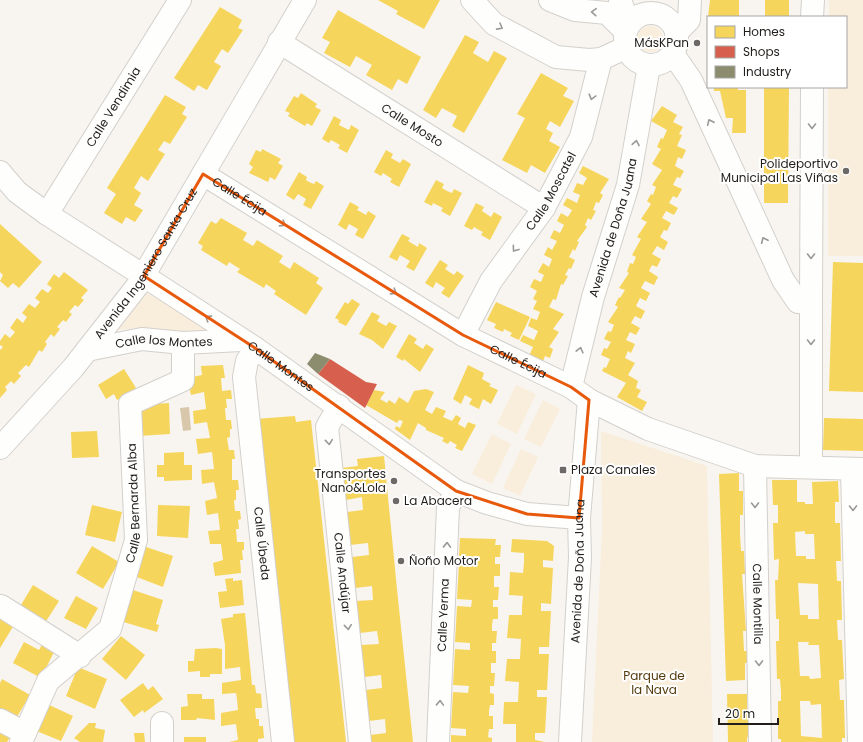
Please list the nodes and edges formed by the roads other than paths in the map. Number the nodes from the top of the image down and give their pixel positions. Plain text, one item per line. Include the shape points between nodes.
1 (180, 0) edge
2 (305, 0) edge
3 (472, 0) edge
4 (550, 0) edge
5 (620, 0) edge
6 (690, 0) edge
7 (813, 0) edge
8 (661, 8) edge
9 (812, 16) edge
10 (627, 34) junction
11 (279, 42) junction
12 (675, 44) junction
13 (601, 59) junction
14 (649, 66) junction
15 (812, 88) edge
16 (0, 172) edge
17 (202, 174) junction
18 (544, 208) junction
19 (47, 214) junction
20 (144, 276) junction
21 (811, 303) junction
22 (463, 335) junction
23 (183, 343) junction
24 (248, 344) junction
25 (87, 350) junction
26 (571, 387) junction
27 (589, 400) junction
28 (339, 406) junction
29 (0, 448) edge
30 (754, 466) junction
31 (811, 467) junction
32 (858, 469) edge
33 (456, 491) junction
34 (579, 518) junction
35 (1, 606) dead end
36 (80, 656) junction
37 (0, 720) edge
38 (23, 738) edge
39 (283, 742) edge
40 (360, 742) edge
41 (438, 742) edge
42 (570, 742) edge
43 (760, 742) edge
44 (859, 742) edge

1 - 19 street, Calle Vendimia
2 - 11 street, Avenida Ingeniero Santa Cruz
3 -> 13 street via 494,24 556,57
10 -> 4 street via 607,13 575,10
5 - 10 street
6 - 12 street via 689,20
7 - 9 street
8 - 10 street via 634,18
8 - 12 street via 669,20
10 - 13 street
10 - 14 street via 634,60
11 - 17 street, Avenida Ingeniero Santa Cruz
11 - 18 street, Calle Mosto
12 - 14 street via 663,63
21 -> 12 street via 798,302 783,280
13 -> 18 street, Calle Moscatel via 581,137
26 -> 14 street, Avenida de Doña Juana via 593,297 628,185
15 -> 21 street
16 - 19 street, Calle Montes via 17,192
17 - 20 street, Avenida Ingeniero Santa Cruz
17 -> 22 street, Calle Écija
18 -> 22 street, Calle Moscatel via 492,281
19 - 20 street, Calle Montes
24 -> 20 street, Calle Montes
20 - 25 street, Avenida Ingeniero Santa Cruz
21 -> 31 street
22 - 26 street, Calle Écija
23 - 24 street, Calle los Montes
23 - 25 street, Calle los Montes via 142,339
23 - 36 street, Calle Bernarda Alba via 183,380 130,404 136,540 110,629
24 - 28 street, Calle Montes
24 - 39 street, Calle Úbeda via 244,376
25 - 29 street, Avenida Ingeniero Santa Cruz
26 - 27 street, Calle Écija
27 - 30 street, Calle Écija via 648,429
27 - 34 street, Avenida de Doña Juana
28 - 33 street, Calle Montes
28 -> 40 street, Calle Andújar via 327,427
30 - 31 street, Calle Écija
30 -> 43 street, Calle Montilla
31 - 32 street, Calle Écija
32 -> 44 street
33 - 34 street, Calle Montes via 527,514
41 -> 33 street, Calle Yerma via 448,507
34 - 42 street, Avenida de Doña Juana via 580,557
35 - 36 street
36 - 38 street, Calle Bernarda Alba via 48,682
37 - 38 street, Calle Bernarda Alba

